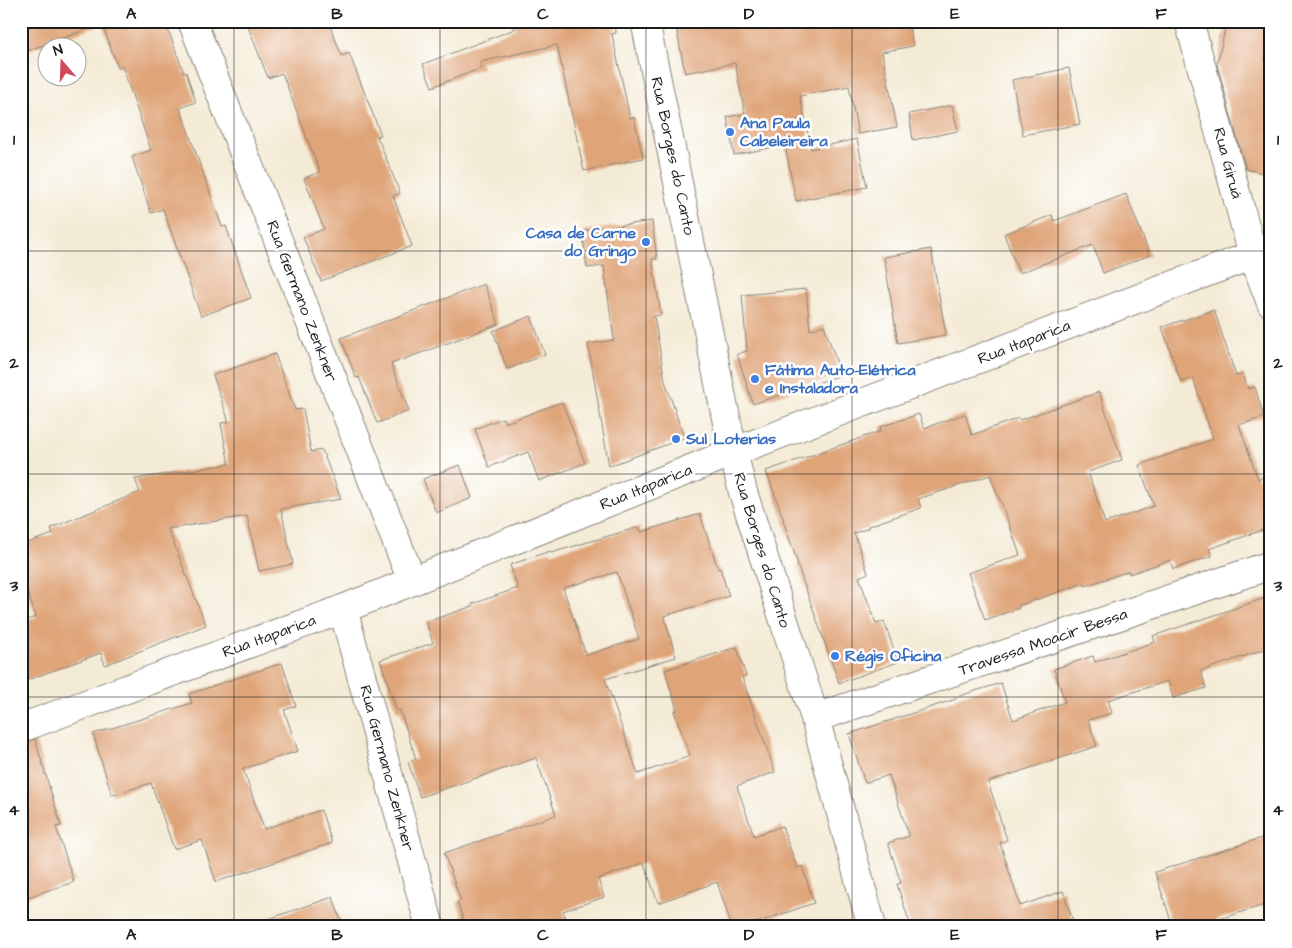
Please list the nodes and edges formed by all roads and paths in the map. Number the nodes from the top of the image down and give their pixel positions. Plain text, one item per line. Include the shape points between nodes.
1 (192, 21) edge
2 (645, 21) edge
3 (1189, 21) edge
4 (1262, 251) edge
5 (1271, 303) edge
6 (733, 452) junction
7 (1271, 565) edge
8 (412, 581) junction
9 (343, 609) junction
10 (815, 718) junction
11 (21, 728) edge
12 (430, 927) edge
13 (872, 927) edge

1 - 8 street, Rua Germano Zenkner
2 - 6 street, Rua Borges do Canto
3 - 4 street, Rua Giruá
4 - 5 street, Rua Giruá
4 - 6 street, Rua Itaparica
6 - 8 street, Rua Itaparica
6 - 10 street, Rua Borges do Canto
7 - 10 street, Travessa Moacir Bessa
8 - 9 street, Rua Itaparica
9 - 11 street, Rua Itaparica
9 - 12 street, Rua Germano Zenkner
10 - 13 street, Rua Borges do Canto

